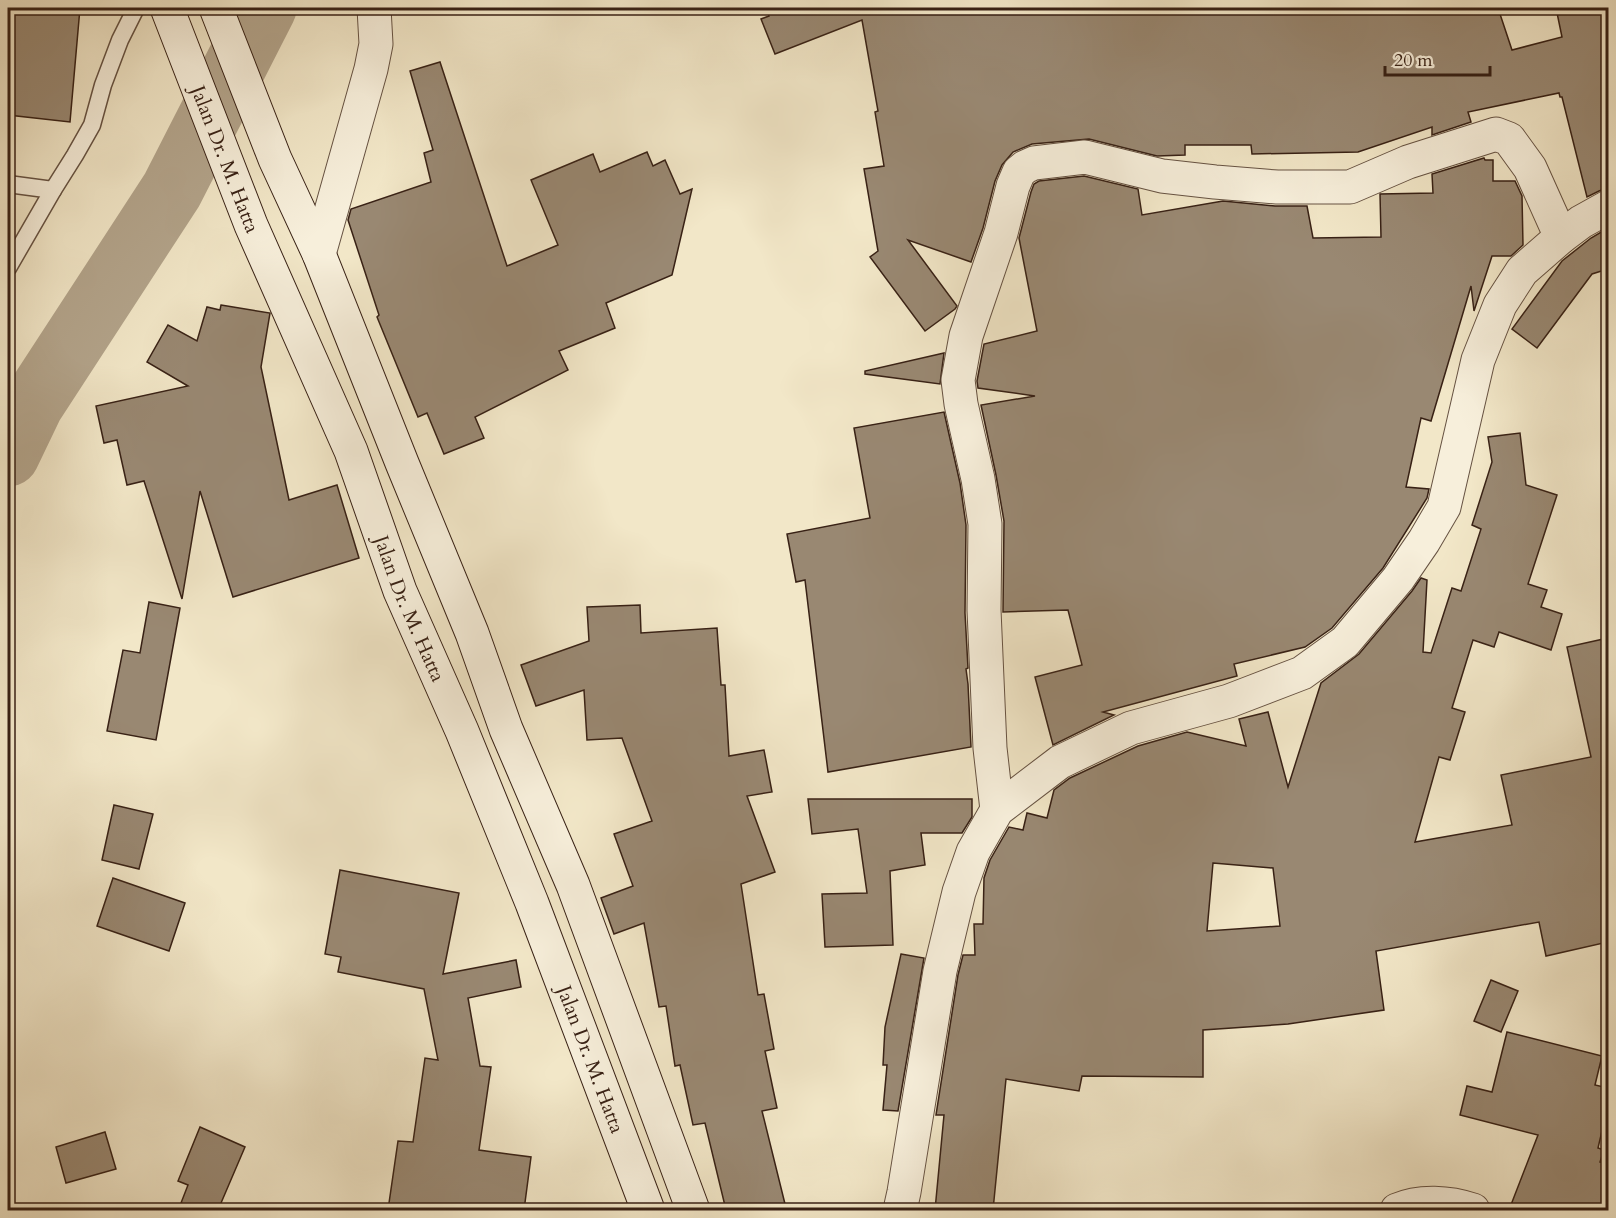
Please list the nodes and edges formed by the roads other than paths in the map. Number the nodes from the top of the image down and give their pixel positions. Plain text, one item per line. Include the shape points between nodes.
1 (136, 8) edge
2 (216, 8) edge
3 (374, 8) edge
4 (167, 10) edge
5 (8, 184) edge
6 (53, 190) junction
7 (1608, 207) edge
8 (1560, 237) junction
9 (319, 254) junction
10 (8, 268) edge
11 (997, 810) junction
12 (648, 1210) edge
13 (693, 1210) edge
14 (900, 1210) edge
15 (1397, 1210) edge
16 (1473, 1210) edge

1 - 6 lane via 120,39 92,126
2 - 9 street via 275,159
3 - 9 street via 376,44 371,69
4 - 12 street, Jalan Dr. M. Hatta via 251,225 351,452 400,591 532,903
5 - 6 lane
6 - 10 lane
7 - 8 street
8 - 11 street via 1522,271 1500,305 1478,360 1444,507 1398,579 1345,642 1302,673 1229,701 1131,728 1060,762
8 - 11 street via 1530,168 1509,139 1496,134 1408,162 1350,187 1215,182 1162,176 1084,157 1034,163 1019,172 966,336 958,380 985,524 990,748
9 - 13 street via 472,633 506,729 573,885
11 - 14 street via 973,852 959,892 940,971
15 - 16 street via 1408,1205 1439,1203

